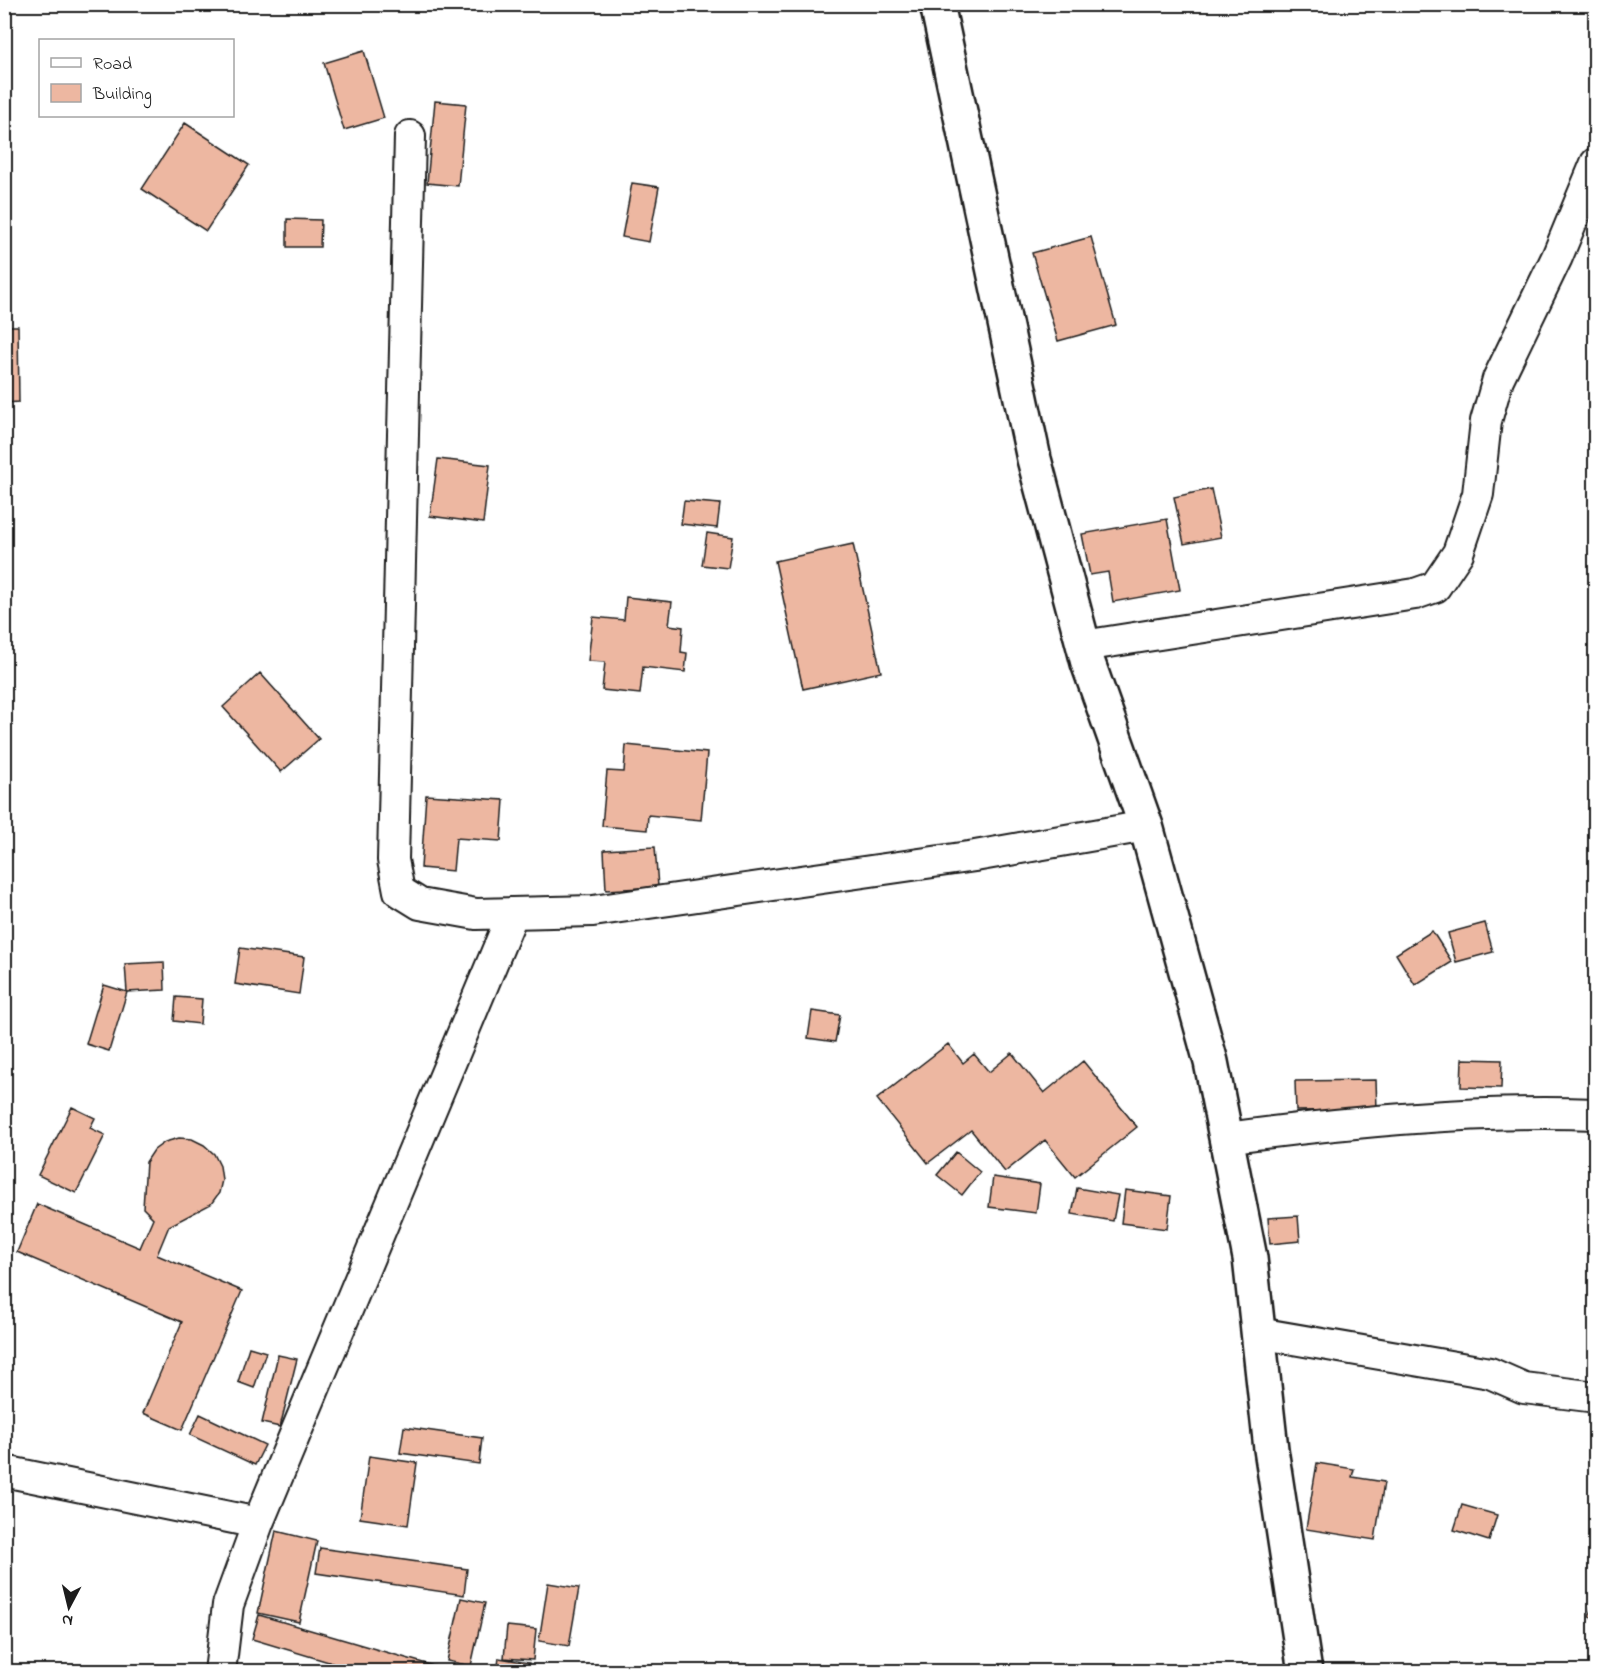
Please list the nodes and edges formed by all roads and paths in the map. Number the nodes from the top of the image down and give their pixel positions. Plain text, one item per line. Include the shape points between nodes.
1 (937, 4) edge
2 (410, 136) dead end
3 (1596, 163) edge
4 (1083, 646) junction
5 (1146, 826) junction
6 (513, 913) junction
7 (1596, 1114) edge
8 (1226, 1138) junction
9 (1258, 1333) junction
10 (1596, 1397) edge
11 (4, 1472) edge
12 (258, 1523) junction
13 (220, 1671) edge
14 (1305, 1671) edge

1 - 4 street via 1034,459
2 - 6 street via 393,860 399,891 420,904 476,914
3 - 4 street via 1557,257 1498,379 1486,421 1478,494 1458,553 1435,587 1415,594
4 - 5 street
5 - 6 street via 975,856 593,911
5 - 8 street via 1211,1062
6 - 12 street
7 - 8 street via 1458,1116
8 - 9 street via 1250,1258
9 - 10 street via 1490,1373 1524,1388
9 - 14 street via 1271,1449
11 - 12 street
12 - 13 street via 228,1605

